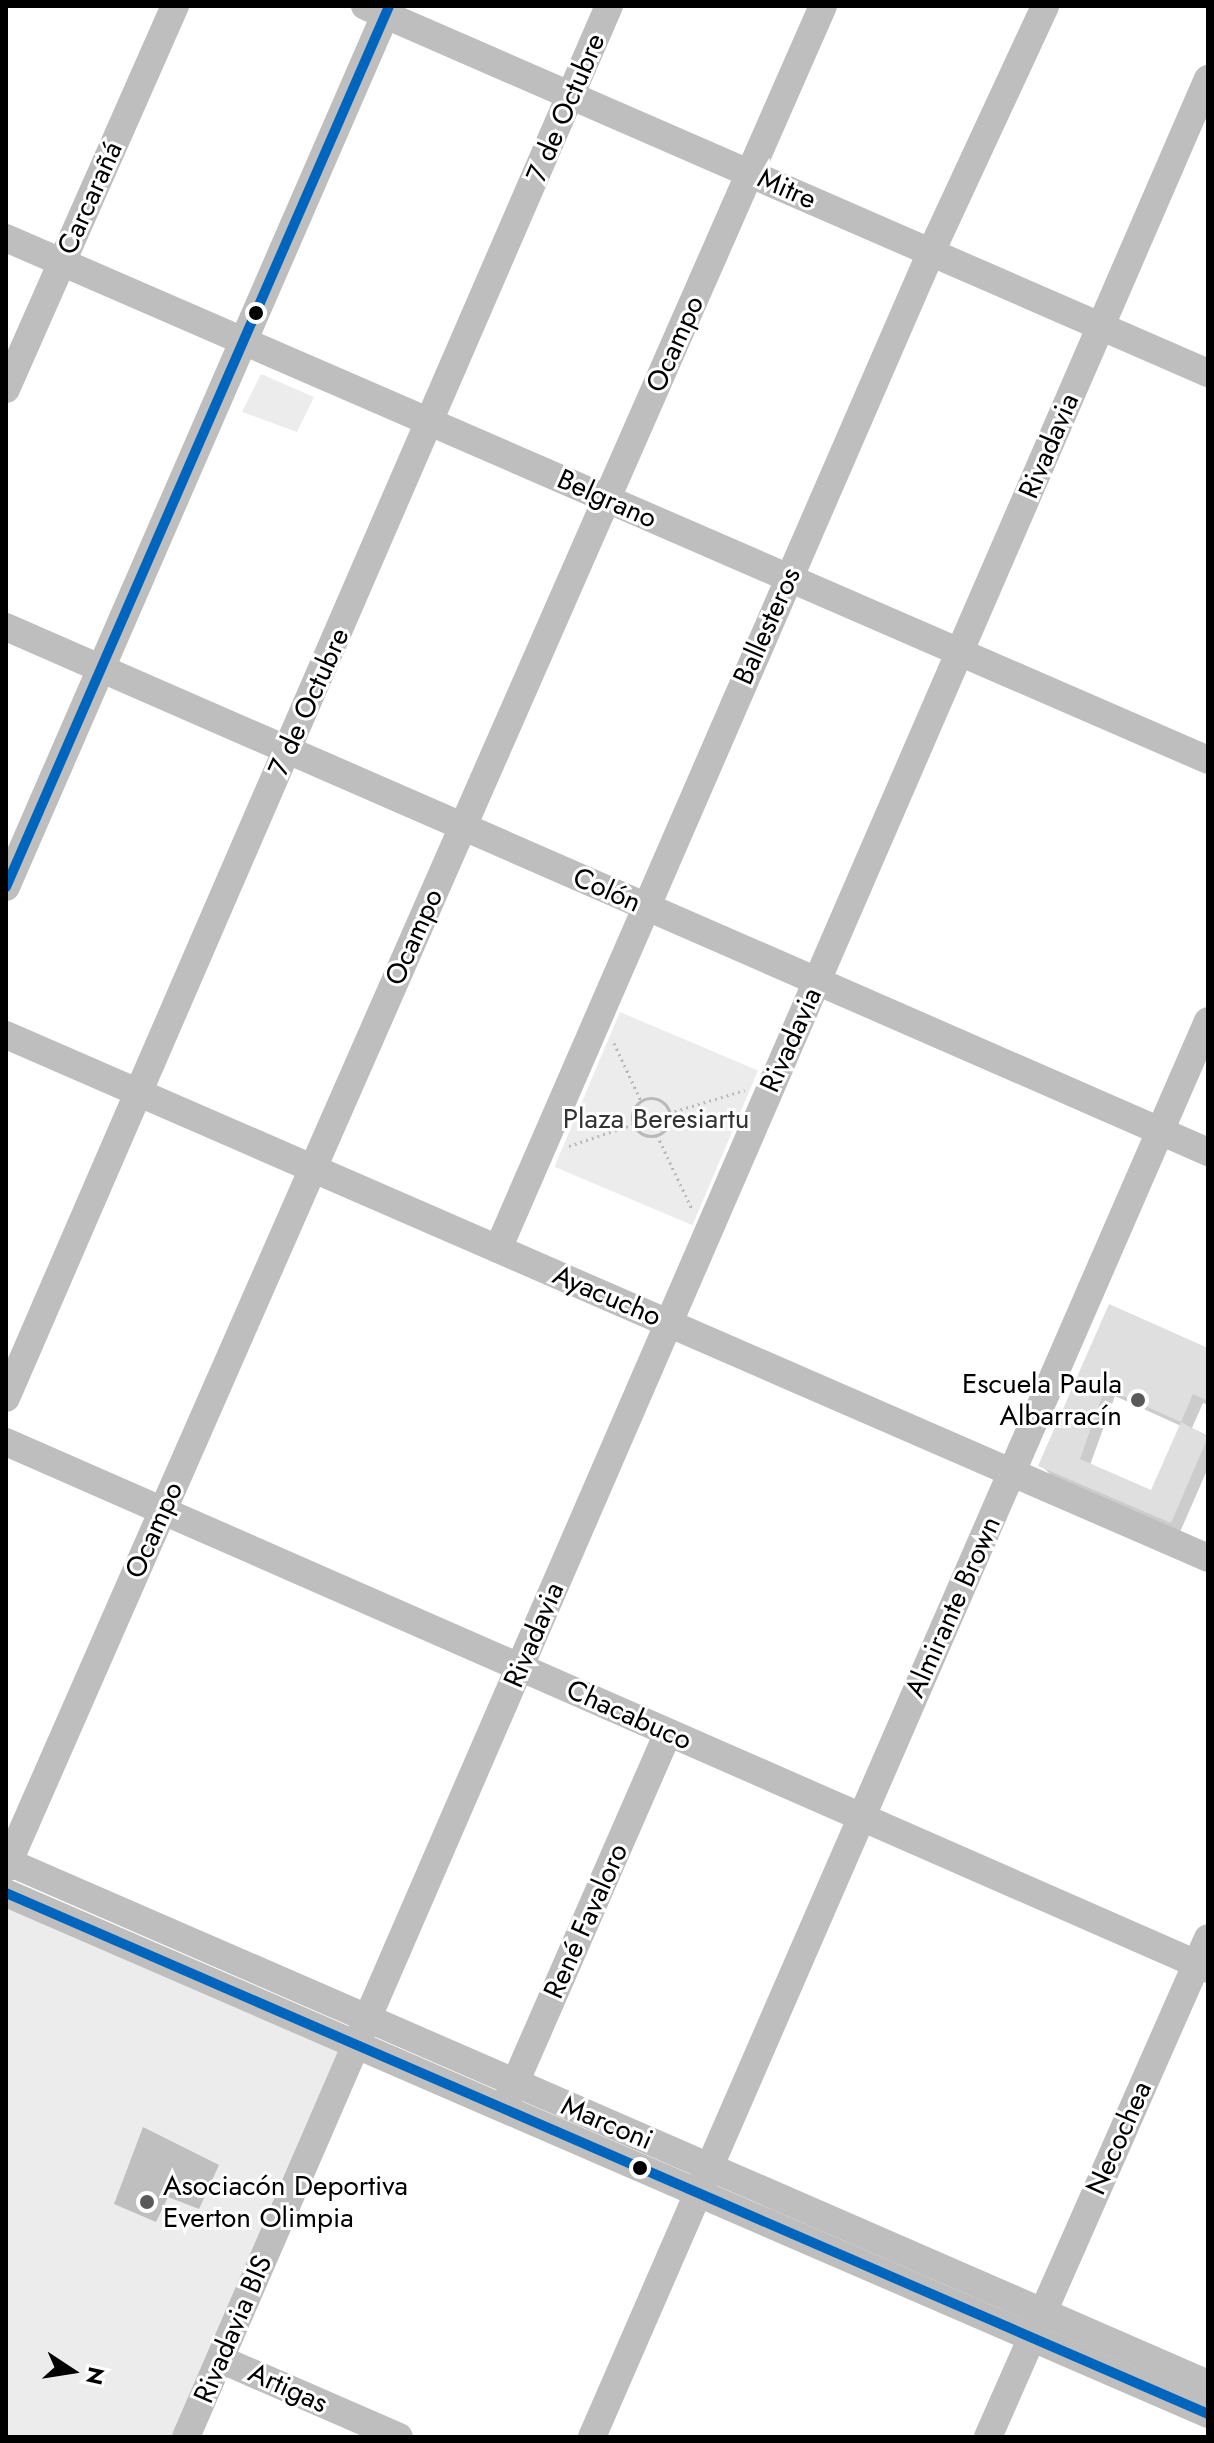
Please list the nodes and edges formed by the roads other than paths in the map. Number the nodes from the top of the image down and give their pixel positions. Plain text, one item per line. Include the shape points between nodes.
1 (175, 6) edge
2 (609, 6) edge
3 (823, 6) edge
4 (1045, 6) edge
5 (380, 9) edge
6 (1208, 79) edge
7 (572, 97) junction
8 (749, 173) junction
9 (6, 238) edge
10 (931, 252) junction
11 (62, 262) junction
12 (1101, 326) junction
13 (243, 341) junction
14 (1208, 373) edge
15 (6, 389) edge
16 (431, 422) junction
17 (607, 499) junction
18 (788, 578) junction
19 (6, 627) edge
20 (960, 652) junction
21 (101, 668) junction
22 (288, 750) junction
23 (1208, 760) edge
24 (463, 827) junction
25 (6, 887) edge
26 (644, 907) junction
27 (817, 981) junction
28 (1208, 1021) edge
29 (6, 1035) edge
30 (139, 1093) junction
31 (1160, 1131) junction
32 (1208, 1152) edge
33 (313, 1168) junction
34 (498, 1249) junction
35 (669, 1323) junction
36 (6, 1398) edge
37 (6, 1442) edge
38 (1012, 1472) junction
39 (163, 1511) junction
40 (1208, 1558) edge
41 (520, 1667) junction
42 (668, 1733) junction
43 (861, 1817) junction
44 (7, 1864) edge
45 (6, 1893) edge
46 (1208, 1938) edge
47 (1202, 1967) edge
48 (361, 2033) junction
49 (510, 2096) junction
50 (703, 2180) junction
51 (1042, 2312) junction
52 (1031, 2337) junction
53 (220, 2359) junction
54 (1208, 2384) edge
55 (1208, 2414) edge
56 (186, 2437) edge
57 (399, 2437) edge
58 (592, 2437) edge
59 (988, 2437) edge

1 - 11 street, Carcarañá
2 - 7 street, 7 de Octubre
3 - 8 street, Ocampo
4 - 10 street, Ballesteros
5 - 7 street, Mitre
5 - 13 street
6 - 12 street, Rivadavia
7 - 8 street, Mitre
7 - 16 street, 7 de Octubre
8 - 10 street, Mitre
8 - 17 street, Ocampo
9 - 11 street, Belgrano
10 - 12 street, Mitre
10 - 18 street, Ballesteros
11 - 13 street, Belgrano
11 - 15 street, Carcarañá
12 - 14 street, Mitre
12 - 20 street, Rivadavia
13 - 16 street, Belgrano
13 - 21 street
16 - 17 street, Belgrano
16 - 22 street, 7 de Octubre
17 - 18 street, Belgrano
17 - 24 street, Ocampo
18 - 20 street, Belgrano
18 - 26 street, Ballesteros
19 - 21 street, Colón
20 - 23 street, Belgrano
20 - 27 street, Rivadavia
21 - 22 street, Colón
21 - 25 street
22 - 24 street, Colón
22 - 30 street, 7 de Octubre
24 - 26 street, Colón
24 - 33 street, Ocampo
26 - 27 street, Colón
26 - 34 street, Ballesteros
27 - 31 street, Colón
27 - 35 street, Rivadavia
28 - 31 street, Almirante Brown
29 - 30 street, Ayacucho
30 - 33 street, Ayacucho
30 - 36 street, 7 de Octubre
31 - 32 street, Colón
31 - 38 street, Almirante Brown
33 - 34 street, Ayacucho
33 - 39 street, Ocampo
34 - 35 street, Ayacucho
35 - 38 street, Ayacucho
35 - 41 street, Rivadavia
37 - 39 street, Chacabuco
38 - 40 street, Ayacucho
38 - 43 street, Almirante Brown
39 - 41 street, Chacabuco
39 - 44 street, Ocampo
41 - 42 street, Chacabuco
41 - 48 street, Rivadavia
42 - 43 street, Chacabuco
42 - 49 street, René Favaloro
43 - 47 street, Chacabuco
43 - 50 street, Almirante Brown
44 - 48 street, Marconi
45 - 48 street, Marconi
46 - 47 street, Necochea
47 - 51 street, Necochea
48 - 49 street, Marconi
48 - 53 street, Rivadavia BIS
49 - 50 street, Marconi
50 - 51 street, Marconi
50 - 52 street, Marconi
50 - 58 street, Almirante Brown
51 - 52 street, Necochea
51 - 54 street, Marconi
52 - 55 street, Marconi
52 - 59 street, Necochea
53 - 56 street, Rivadavia BIS
53 - 57 street, Artigas

